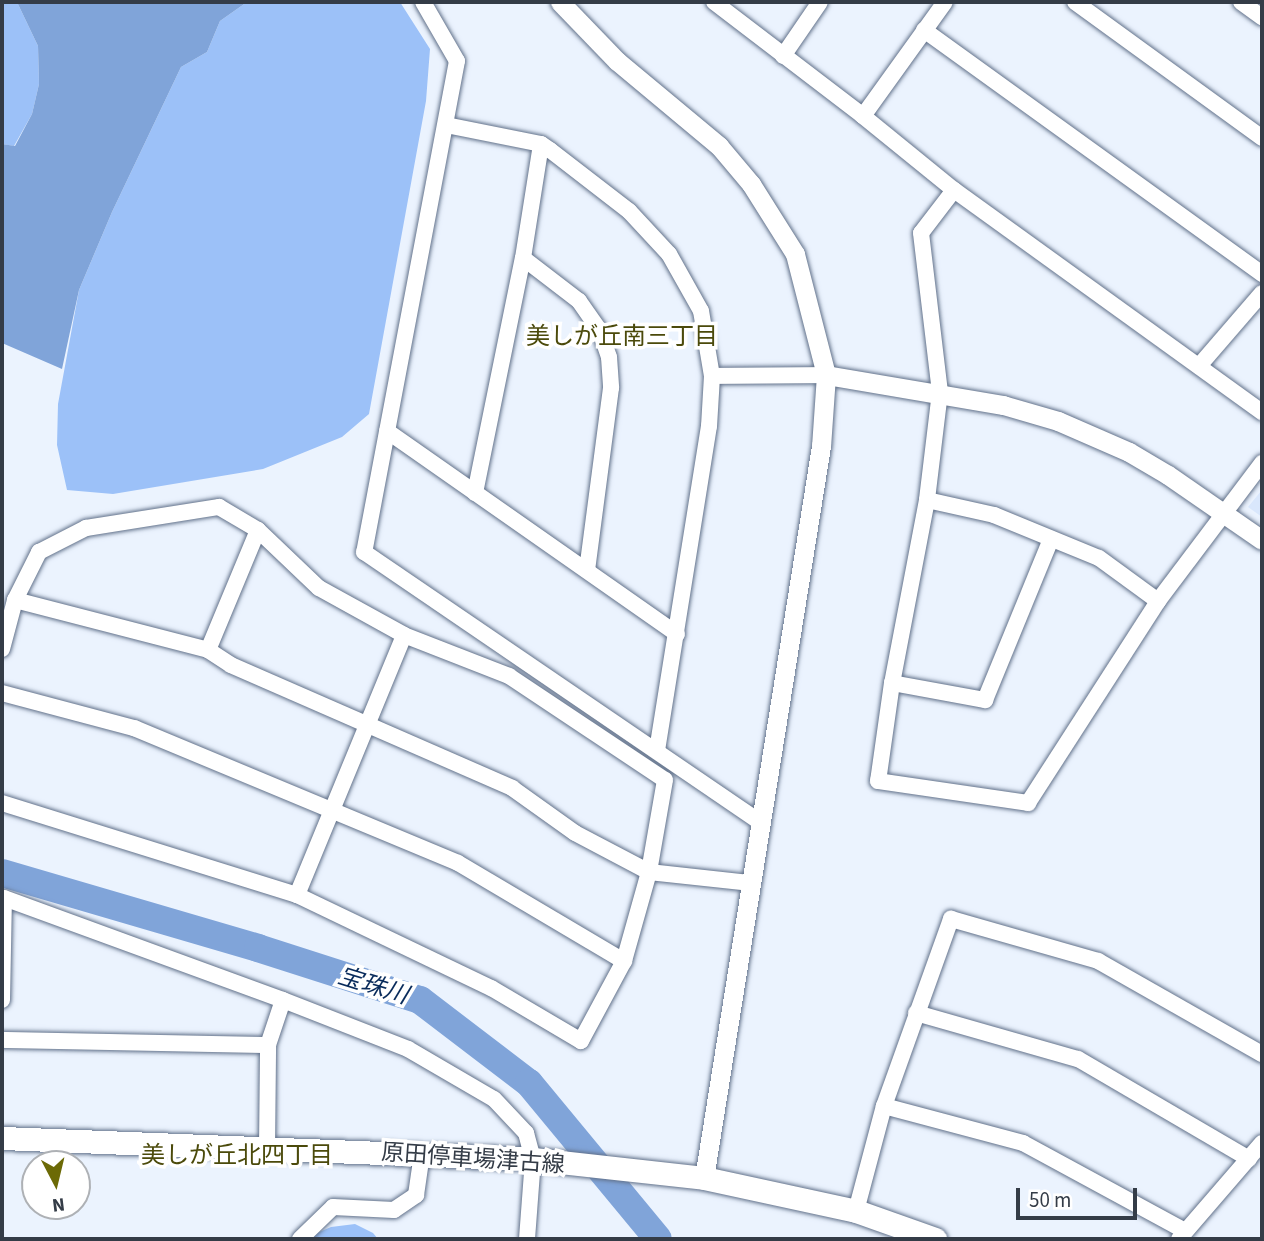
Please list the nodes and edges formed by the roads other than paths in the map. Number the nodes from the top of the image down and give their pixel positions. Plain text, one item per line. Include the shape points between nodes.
1 (423, 2) edge
2 (560, 2) edge
3 (714, 2) edge
4 (820, 2) edge
5 (945, 2) edge
6 (1075, 2) edge
7 (1241, 2) edge
8 (1262, 17) edge
9 (925, 30) junction
10 (783, 56) junction
11 (863, 116) junction
12 (446, 125) junction
13 (1262, 138) edge
14 (541, 144) junction
15 (954, 190) junction
16 (523, 258) junction
17 (1262, 274) edge
18 (1262, 293) edge
19 (1199, 366) junction
20 (826, 374) junction
21 (712, 376) junction
22 (940, 392) junction
23 (1262, 412) edge
24 (387, 430) junction
25 (1262, 463) edge
26 (474, 493) junction
27 (927, 500) junction
28 (1224, 513) junction
29 (258, 530) junction
30 (1051, 539) junction
31 (1262, 540) edge
32 (587, 570) junction
33 (15, 600) junction
34 (1158, 601) junction
35 (677, 634) junction
36 (404, 635) junction
37 (2, 649) edge
38 (208, 650) junction
39 (892, 683) junction
40 (2, 693) edge
41 (368, 725) junction
42 (657, 751) junction
43 (2, 803) edge
44 (333, 811) junction
45 (760, 822) junction
46 (649, 872) junction
47 (751, 883) junction
48 (297, 895) junction
49 (624, 961) junction
50 (2, 1000) edge
51 (283, 1000) junction
52 (916, 1013) junction
53 (2, 1040) edge
54 (268, 1045) junction
55 (1262, 1054) edge
56 (884, 1106) junction
57 (2, 1138) edge
58 (1262, 1143) edge
59 (267, 1149) junction
60 (422, 1154) junction
61 (1249, 1159) junction
62 (541, 1161) junction
63 (704, 1178) junction
64 (856, 1211) junction
65 (1182, 1235) edge
66 (300, 1239) edge
67 (527, 1239) edge
68 (935, 1239) edge

1 - 12 street via 457,61
2 - 20 street via 617,61 719,146 751,184 795,254
3 - 10 street
4 - 10 street
5 - 9 street
6 - 13 street
7 - 8 street
9 - 11 street
9 - 17 street
10 - 11 street
11 - 15 street
12 - 14 street
12 - 24 street
14 - 16 street
14 - 21 street via 629,211 669,254 701,311
15 - 19 street
15 - 22 street via 921,233
16 - 26 street
16 - 32 street via 579,300 600,331 609,357 611,388
18 - 19 street
19 - 23 street
20 - 21 street
20 - 22 street
20 - 45 street via 821,446
21 - 35 street via 709,426
22 - 27 street
22 - 28 street via 1058,421 1129,452
24 - 26 street
24 - 42 street via 364,552
25 - 28 street
26 - 32 street
27 - 30 street via 994,515
27 - 39 street
28 - 31 street
28 - 34 street
29 - 33 street via 219,508 86,528 39,552
29 - 36 street via 319,589
29 - 38 street
30 - 34 street via 1099,558
30 - 39 street via 985,700
32 - 35 street
33 - 37 street
33 - 38 street
34 - 39 street via 1028,803 878,781
35 - 42 street
36 - 41 street
36 - 46 street via 509,676 665,780
38 - 41 street via 231,665
40 - 44 street via 134,728
41 - 44 street
41 - 46 street via 512,788 575,834
42 - 45 street
43 - 48 street
44 - 48 street
44 - 49 street via 458,863
45 - 47 street
46 - 47 street
46 - 49 street
47 - 63 street
48 - 49 street via 491,988 581,1041
50 - 51 street via 4,898
51 - 54 street
51 - 62 street via 408,1049 494,1100 526,1133
52 - 55 street via 951,919 1098,961
52 - 56 street
52 - 61 street via 1078,1059
53 - 54 street
54 - 59 street
56 - 64 street
56 - 65 street via 1023,1143
57 - 59 main road, 原田停車場津古線
58 - 61 street
59 - 60 main road, 原田停車場津古線
60 - 62 main road, 原田停車場津古線
60 - 66 street via 416,1195 394,1210 333,1207
61 - 65 street
62 - 63 main road, 原田停車場津古線
62 - 67 street
63 - 64 main road, 原田停車場津古線
64 - 68 main road, 原田停車場津古線

